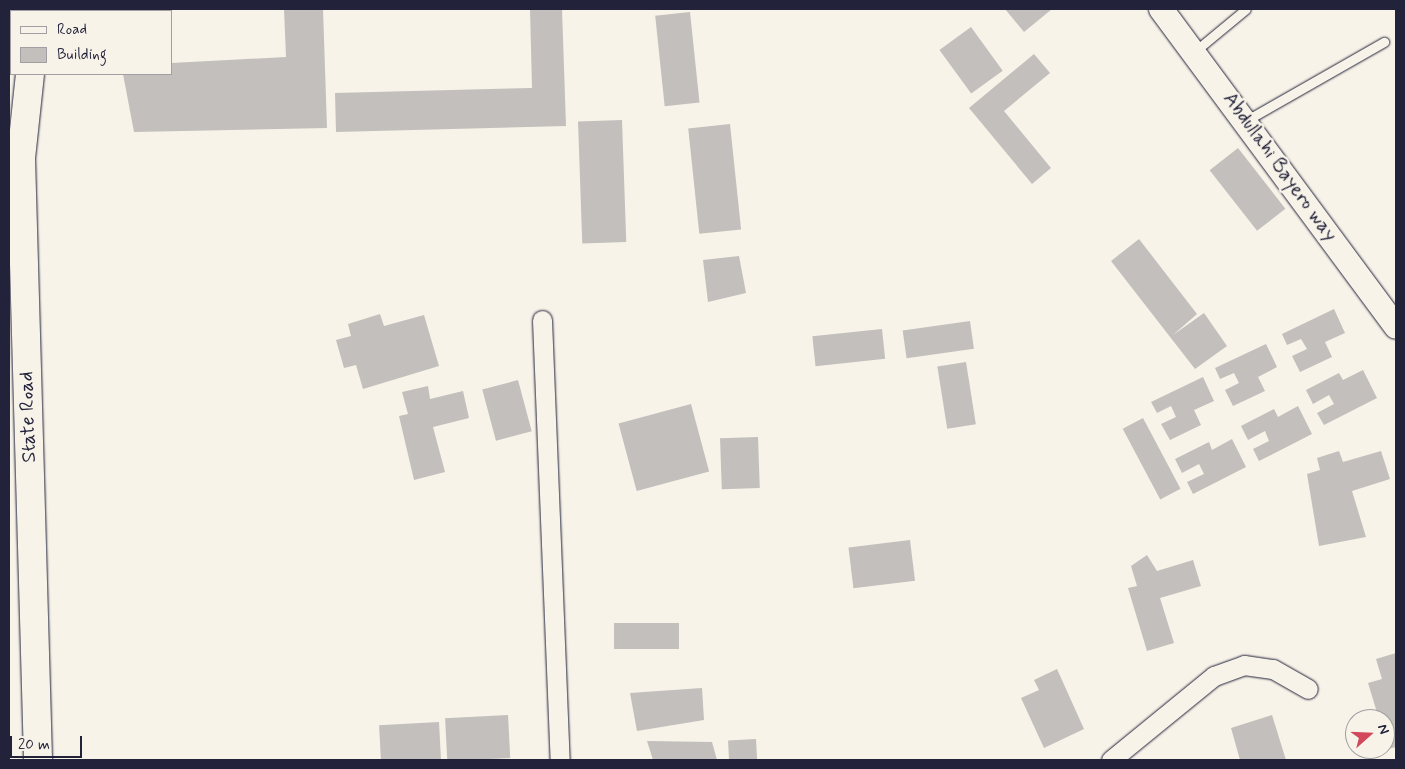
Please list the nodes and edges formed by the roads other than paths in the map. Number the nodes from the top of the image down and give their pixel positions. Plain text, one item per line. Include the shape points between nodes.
1 (1161, 9) edge
2 (1246, 9) edge
3 (9, 21) edge
4 (10, 36) edge
5 (1384, 42) dead end
6 (1194, 52) junction
7 (13, 75) edge
8 (30, 75) edge
9 (1247, 120) junction
10 (20, 158) junction
11 (542, 320) dead end
12 (1396, 327) edge
13 (1308, 689) dead end
14 (38, 760) edge
15 (560, 760) edge
16 (1111, 760) edge

1 - 6 street, Abdullahi Bayero way
2 - 6 lane
3 - 4 main road
5 - 9 lane
6 - 9 street, Abdullahi Bayero way
7 - 10 main road
8 - 10 main road, State Road
9 - 12 street, Abdullahi Bayero way
10 - 14 main road, State Road
11 - 15 street
13 - 16 street via 1273,669 1244,665 1214,676

